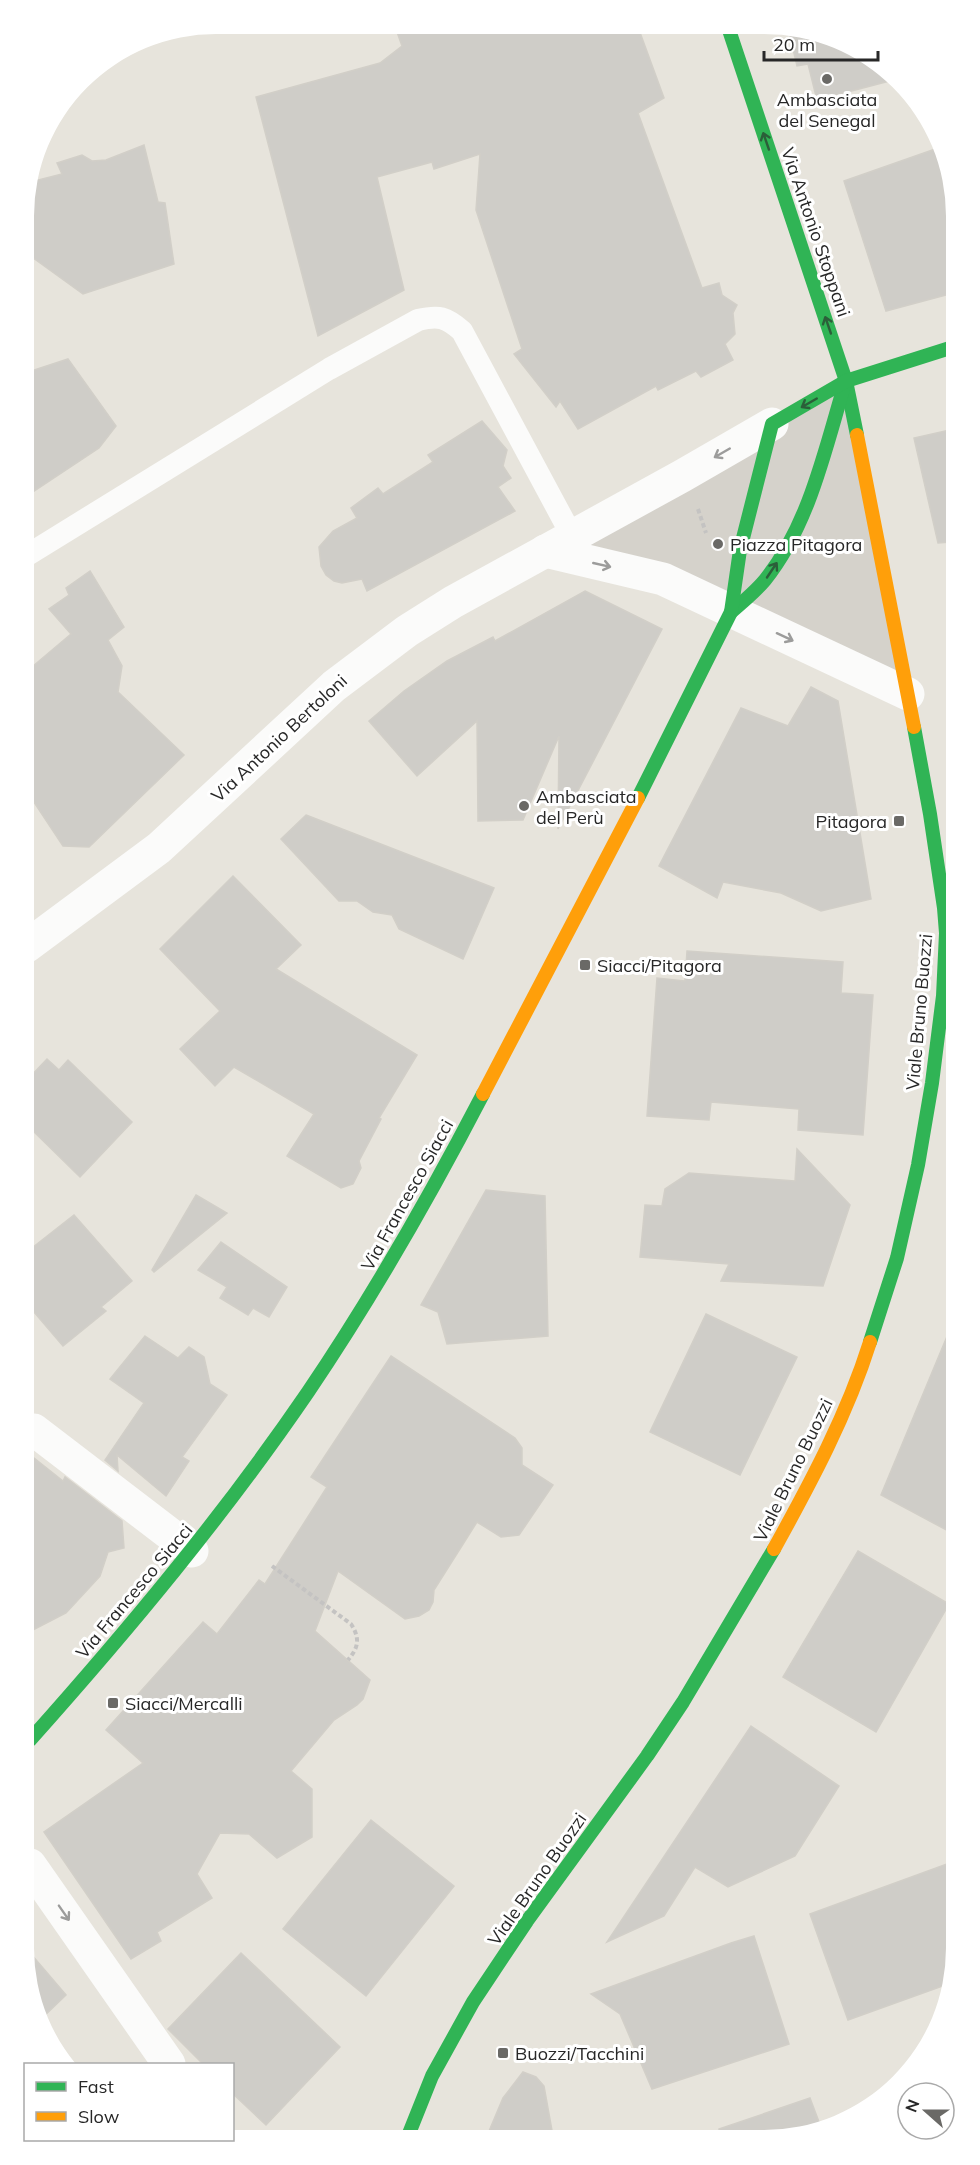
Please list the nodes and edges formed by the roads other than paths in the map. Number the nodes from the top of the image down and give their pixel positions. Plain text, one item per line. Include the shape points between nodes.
1 (731, 35) edge
2 (946, 349) edge
3 (846, 381) junction
4 (772, 424) junction
5 (559, 544) junction
6 (35, 550) edge
7 (732, 612) junction
8 (908, 694) junction
9 (946, 912) edge
10 (35, 940) edge
11 (946, 970) edge
12 (35, 1431) edge
13 (192, 1551) junction
14 (35, 1734) edge
15 (35, 1872) edge
16 (168, 2063) edge
17 (410, 2130) edge

3 -> 1 street, Via Antonio Stoppani
2 - 3 street
3 -> 4 street
7 -> 3 street via 764,581 800,521
3 - 8 street
4 -> 5 street
4 - 7 street via 740,550
5 - 6 lane via 462,331 448,319 433,316 418,320 330,369
5 -> 7 street via 663,579
5 - 10 street, Via Antonio Bertoloni via 453,602 371,656 159,848
7 -> 8 street
7 - 13 street, Via Francesco Siacci via 402,1245 314,1384
8 - 9 street, Viale Bruno Buozzi
11 - 17 street, Viale Bruno Buozzi via 932,1083 903,1233 868,1349 819,1468 683,1702 473,2002 432,2076
12 - 13 street
13 - 14 street, Via Francesco Siacci
15 -> 16 street

